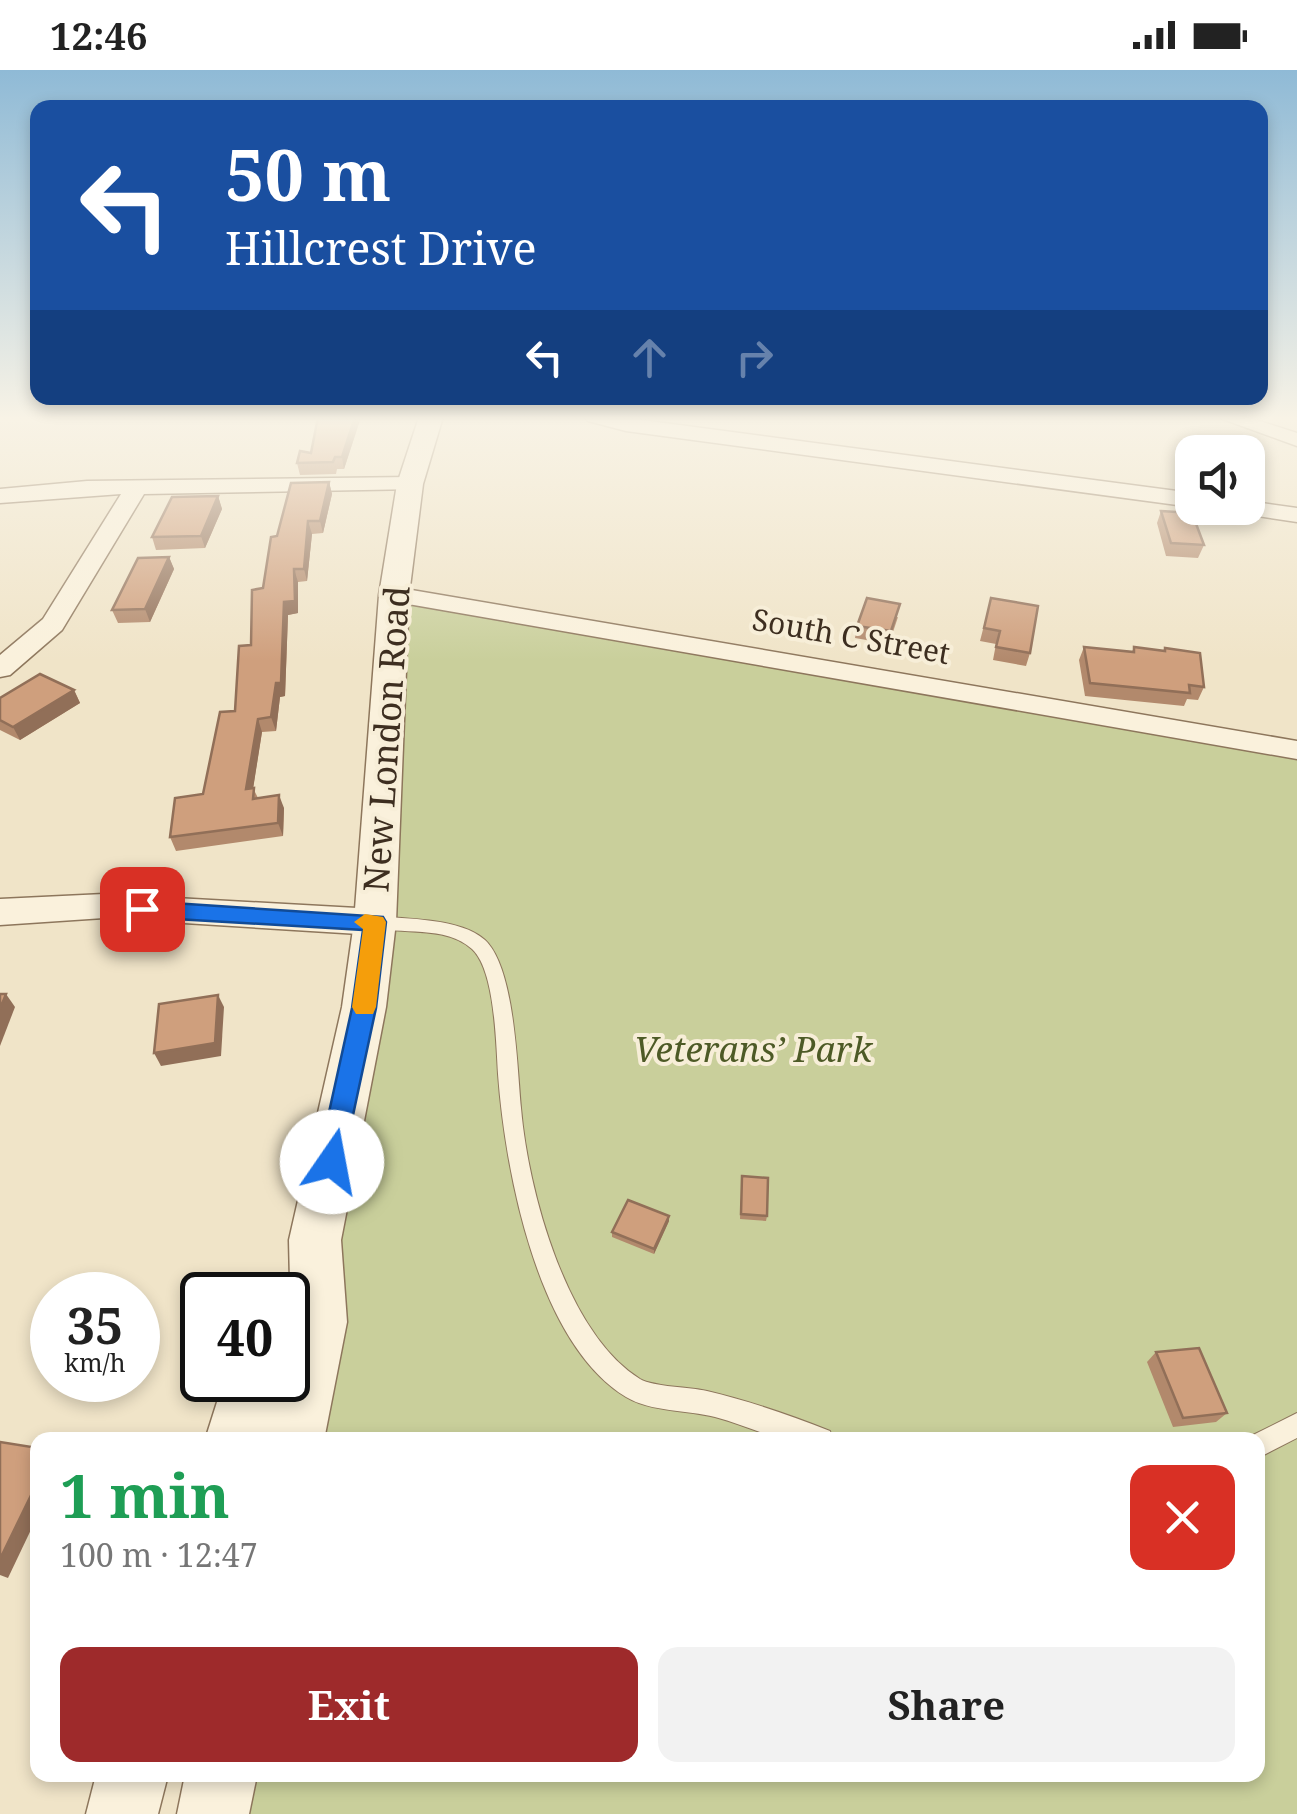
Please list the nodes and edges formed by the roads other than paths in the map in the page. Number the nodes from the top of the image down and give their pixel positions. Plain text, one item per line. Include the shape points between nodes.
1 (131, 498) edge
2 (408, 498) edge
3 (1265, 510) edge
4 (1297, 514) edge
5 (394, 595) junction
6 (0, 669) edge
7 (1297, 750) edge
8 (0, 912) edge
9 (375, 922) junction
10 (316, 1240) junction
11 (299, 1272) edge
12 (246, 1402) edge
13 (1297, 1424) edge
14 (237, 1432) edge
15 (296, 1432) edge
16 (800, 1432) edge
17 (1265, 1442) edge
18 (130, 1782) edge
19 (220, 1782) edge
20 (122, 1814) edge
21 (213, 1814) edge

1 - 6 street via 54,624
2 - 5 street, New London Road
3 - 4 street
5 - 7 street, South C Street
5 - 9 street, New London Road
8 - 9 street via 104,906
9 - 10 street, New London Road
9 - 16 lane via 444,931 479,945 492,966 514,1130 535,1225 559,1290 594,1350 635,1390 738,1408
10 - 11 street, New London Road
10 - 15 street, New London Road via 319,1322
12 - 14 street
13 - 17 lane
18 - 20 street
19 - 21 street

